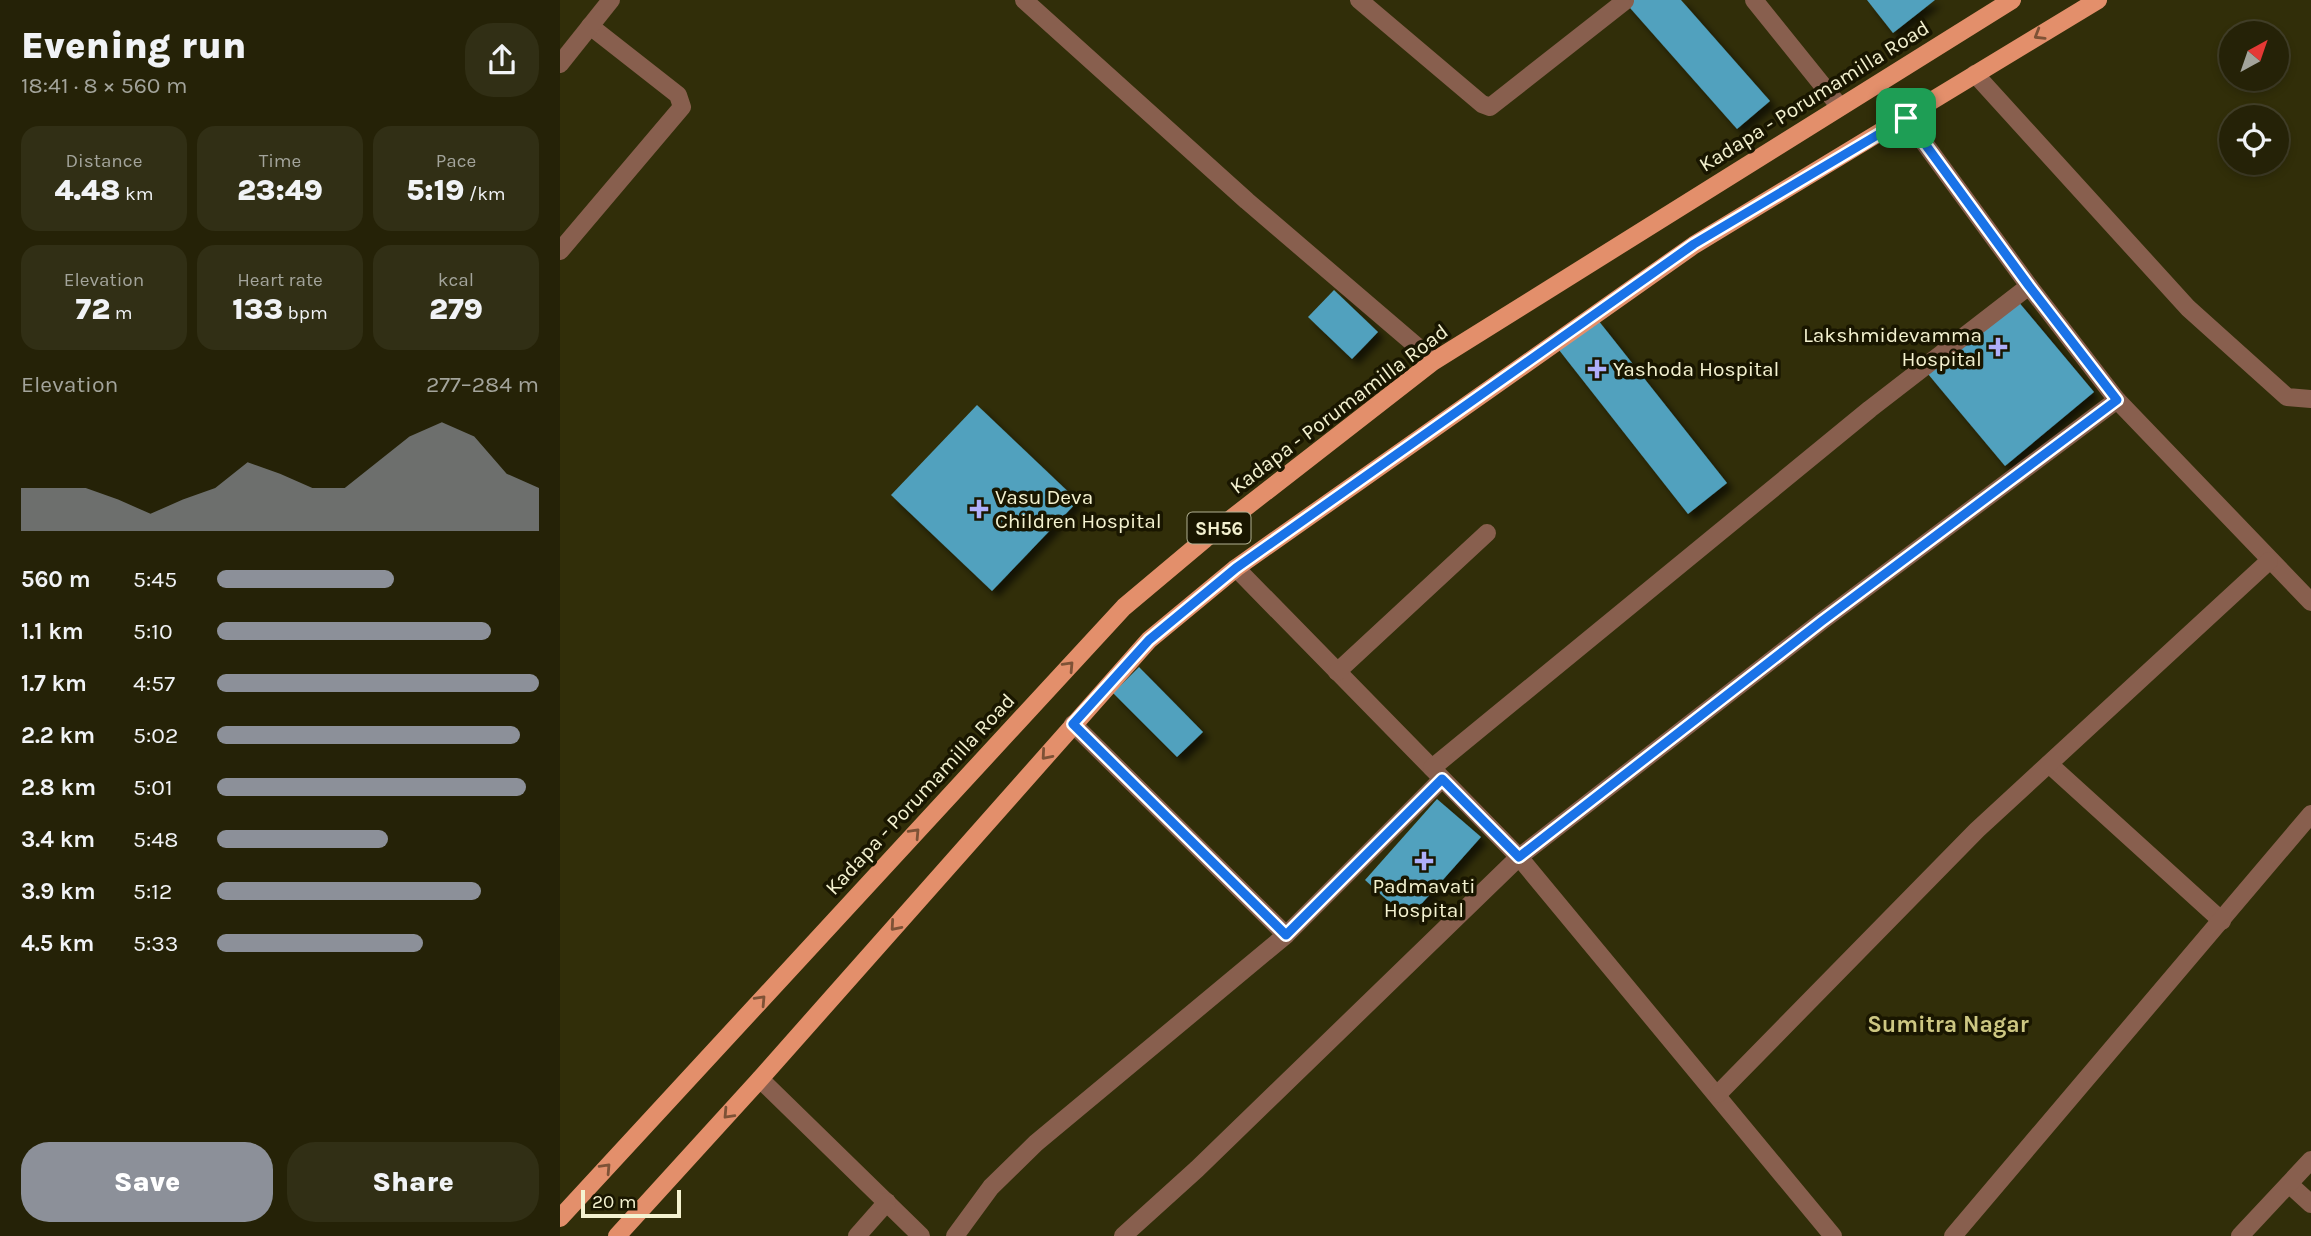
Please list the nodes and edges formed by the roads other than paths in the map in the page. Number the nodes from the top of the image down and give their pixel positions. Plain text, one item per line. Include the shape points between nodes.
1 (611, 0) edge
2 (1024, 0) edge
3 (1359, 0) edge
4 (1754, 0) edge
5 (2012, 0) edge
6 (2098, 0) edge
7 (1625, 1) edge
8 (590, 26) junction
9 (560, 64) edge
10 (1975, 74) junction
11 (1840, 107) junction
12 (1906, 118) junction
13 (560, 251) edge
14 (2029, 286) junction
15 (1434, 361) junction
16 (2311, 398) edge
17 (2117, 400) junction
18 (1488, 533) dead end
19 (2269, 561) junction
20 (1236, 568) junction
21 (2311, 602) edge
22 (1337, 672) junction
23 (1073, 724) junction
24 (2049, 764) junction
25 (1437, 774) junction
26 (2311, 814) edge
27 (1519, 857) junction
28 (2222, 921) junction
29 (1286, 935) junction
30 (760, 1079) junction
31 (1717, 1094) junction
32 (2311, 1160) edge
33 (2289, 1184) junction
34 (887, 1202) junction
35 (2311, 1204) edge
36 (560, 1218) edge
37 (617, 1236) edge
38 (857, 1236) edge
39 (921, 1236) edge
40 (955, 1236) edge
41 (1123, 1236) edge
42 (1832, 1236) edge
43 (1953, 1236) edge
44 (2239, 1236) edge

1 - 8 street
2 - 15 street
3 - 7 street via 1490,107
4 - 11 street
5 - 11 main road, Kadapa - Porumamilla Road / SH56
6 -> 10 main road
8 - 9 street
8 - 13 street via 678,94 682,107
10 - 12 main road
10 - 16 street via 2188,308 2287,397
11 - 15 main road, Kadapa - Porumamilla Road / SH56
12 - 14 street
12 - 20 main road via 1694,244
14 - 17 street
14 - 25 street via 1870,409
36 -> 15 main road, Kadapa - Porumamilla Road / SH56 via 1124,607
17 - 19 street
17 - 27 street via 1822,621
18 - 22 street
19 - 21 street
19 - 24 street
20 - 22 street
20 - 23 main road via 1149,640
22 - 25 street
23 - 29 street
23 -> 30 main road
24 - 28 street
24 - 31 street via 1977,830
25 - 27 street
25 - 29 street
26 - 28 street
27 - 31 street
27 - 41 street
28 - 43 street
29 - 40 street via 1036,1143 991,1187
30 - 34 street
30 -> 37 main road
31 - 42 street
32 - 33 street
33 - 35 street
33 - 44 street
34 - 38 street
34 - 39 street

